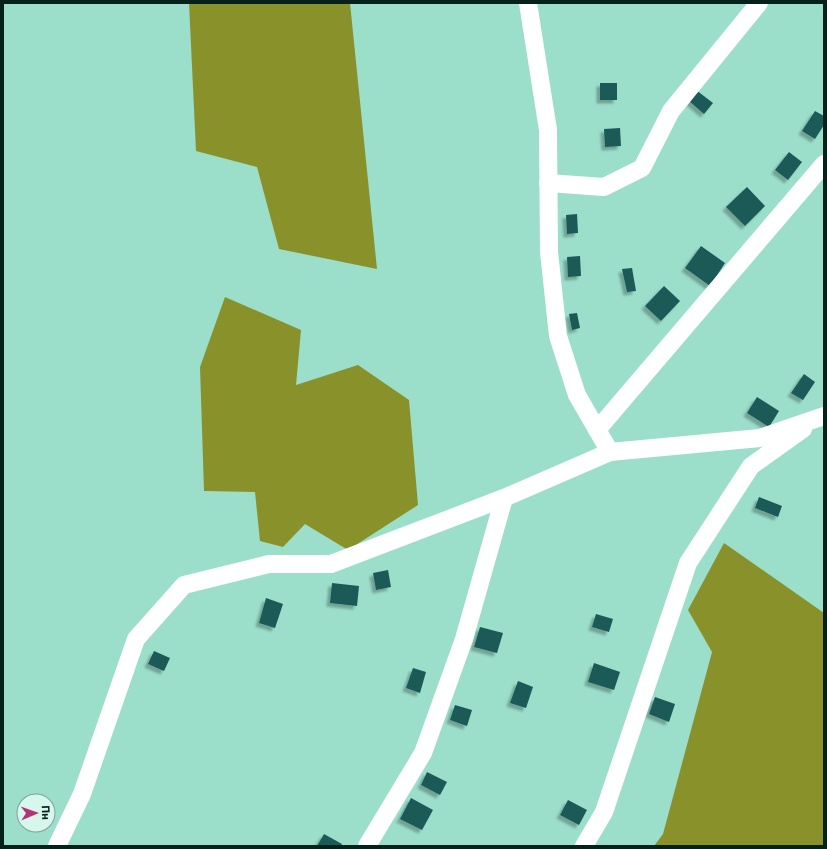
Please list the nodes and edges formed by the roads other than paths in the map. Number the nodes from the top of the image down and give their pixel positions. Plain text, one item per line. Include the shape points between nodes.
1 (528, 3) edge
2 (759, 3) edge
3 (824, 164) edge
4 (548, 183) junction
5 (820, 417) edge
6 (597, 430) junction
7 (610, 452) junction
8 (504, 498) junction
9 (57, 846) edge
10 (366, 846) edge
11 (584, 846) edge

1 - 4 street via 548,130
2 - 4 street via 671,111 642,168 604,187
3 - 6 street
4 - 6 street via 549,252 558,336 577,395
5 - 7 street via 760,438
5 - 11 street via 751,466 688,562 604,812
6 - 7 street
7 - 8 street
8 - 9 street via 331,564 269,564 184,585 136,640 82,794
8 - 10 street via 464,639 423,753

